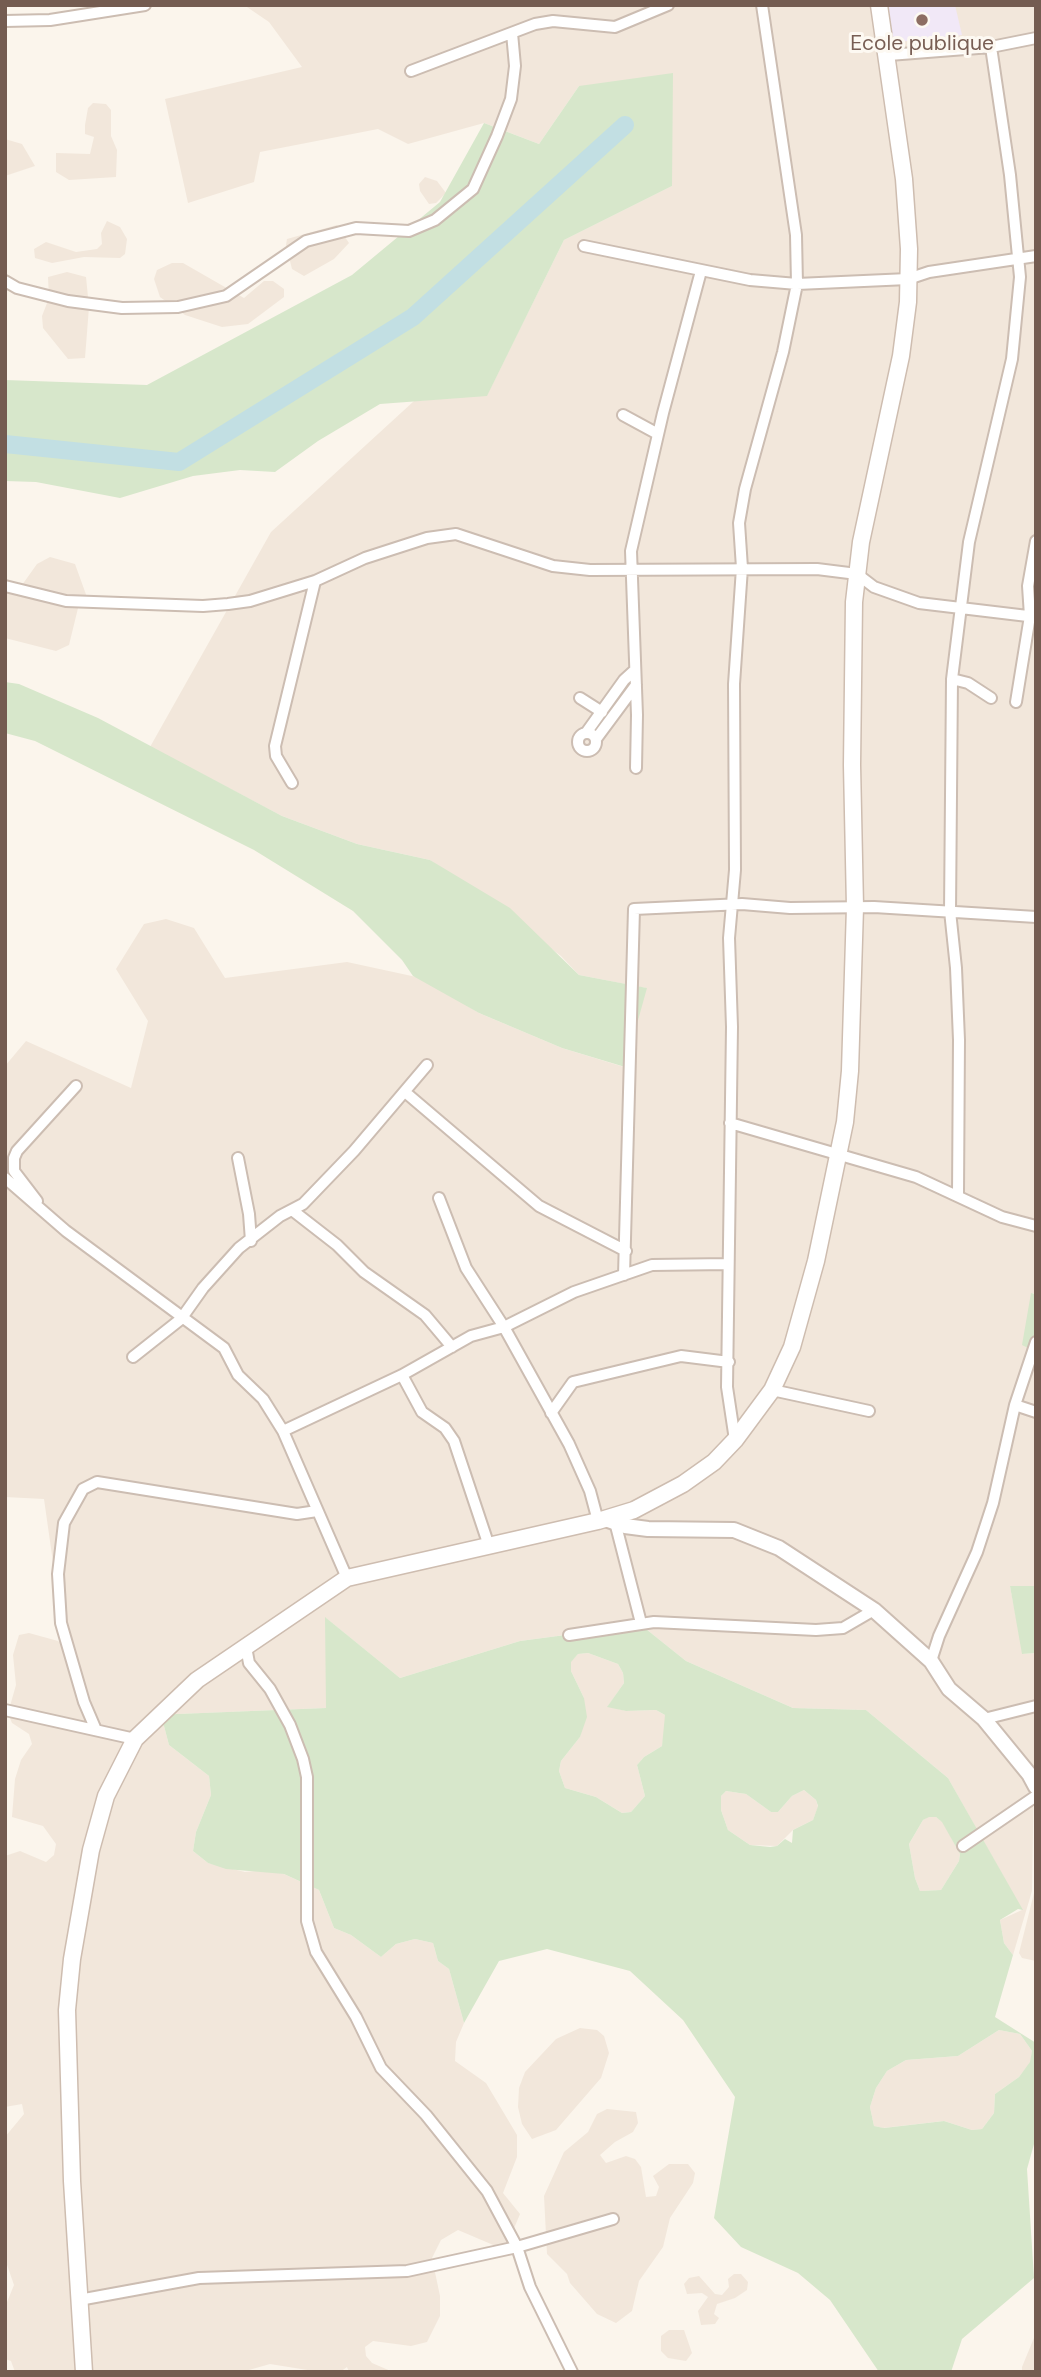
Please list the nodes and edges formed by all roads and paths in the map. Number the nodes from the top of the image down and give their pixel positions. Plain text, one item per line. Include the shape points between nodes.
1 (145, 5) edge
2 (668, 5) edge
3 (762, 5) edge
4 (879, 5) edge
5 (5, 21) edge
6 (512, 33) junction
7 (1036, 38) edge
8 (991, 47) junction
9 (889, 55) junction
10 (411, 71) dead end
11 (584, 246) dead end
12 (1036, 256) edge
13 (1020, 257) junction
14 (701, 271) junction
15 (908, 279) junction
16 (5, 281) edge
17 (797, 284) junction
18 (623, 415) dead end
19 (659, 434) junction
20 (1036, 541) edge
21 (742, 568) junction
22 (631, 571) junction
23 (857, 574) junction
24 (315, 581) junction
25 (5, 586) edge
26 (959, 609) junction
27 (1033, 617) edge
28 (635, 670) junction
29 (952, 679) junction
30 (636, 685) junction
31 (580, 698) dead end
32 (991, 698) dead end
33 (1016, 702) dead end
34 (602, 712) junction
35 (586, 733) junction
36 (596, 739) junction
37 (636, 768) dead end
38 (292, 783) dead end
39 (732, 906) junction
40 (855, 907) junction
41 (950, 911) junction
42 (1036, 917) edge
43 (427, 1065) dead end
44 (76, 1086) dead end
45 (405, 1092) junction
46 (730, 1123) junction
47 (838, 1156) junction
48 (238, 1158) dead end
49 (5, 1178) edge
50 (958, 1194) junction
51 (439, 1198) dead end
52 (292, 1210) junction
53 (50, 1217) junction
54 (1036, 1226) edge
55 (251, 1241) junction
56 (626, 1251) junction
57 (728, 1264) junction
58 (624, 1275) junction
59 (181, 1319) junction
60 (504, 1327) junction
61 (1036, 1342) edge
62 (452, 1347) junction
63 (133, 1357) dead end
64 (729, 1362) junction
65 (402, 1375) junction
66 (772, 1390) junction
67 (1015, 1405) junction
68 (869, 1411) dead end
69 (1036, 1412) edge
70 (551, 1413) junction
71 (283, 1431) junction
72 (735, 1440) junction
73 (317, 1511) junction
74 (606, 1521) junction
75 (489, 1546) junction
76 (347, 1578) junction
77 (874, 1610) junction
78 (641, 1623) junction
79 (569, 1635) dead end
80 (246, 1647) junction
81 (931, 1661) junction
82 (1036, 1706) edge
83 (5, 1710) edge
84 (984, 1719) junction
85 (96, 1730) junction
86 (135, 1739) junction
87 (1036, 1787) edge
88 (1036, 1797) edge
89 (963, 1846) dead end
90 (614, 2219) dead end
91 (517, 2247) junction
92 (79, 2300) junction
93 (84, 2372) edge
94 (572, 2372) edge

1 - 5 street via 50,20
2 - 6 street via 615,27 552,21
3 - 17 street via 796,235
4 - 9 main road
6 - 10 street
6 - 16 street via 511,99 497,136 472,190 435,220 409,230 355,228 316,238 286,253 226,296 178,307 122,308 68,301
7 - 8 street
8 - 9 street
8 - 13 street
9 - 15 main road via 905,191
11 - 14 street
12 - 13 street
13 - 15 street
13 - 26 street via 1012,359
14 - 17 street
14 - 19 street
15 - 17 street
15 - 23 main road via 901,356 873,472
17 - 21 street via 745,489 739,523
18 - 19 street
19 - 22 street via 631,551
20 - 27 street via 1028,586
21 - 22 street
21 - 23 street
21 - 39 street via 734,684
22 - 24 street via 554,566 456,534 427,538 365,558
22 - 28 street
23 - 26 street via 874,587 919,603
23 - 40 main road via 852,765
24 - 25 street via 250,601 203,606 66,601
24 - 38 street via 275,746
26 - 27 street
26 - 29 street
27 - 33 street
28 - 30 street
28 - 34 street
29 - 32 street
29 - 41 street
30 - 36 street
30 - 37 street
31 - 34 street
34 - 35 street
35 - 36 street
35 - 36 street via 578,741 584,751 596,746
39 - 40 street
39 - 46 street
39 - 56 street via 634,908
40 - 41 street
40 - 47 main road via 850,1071
41 - 42 street
41 - 50 street via 959,1040
43 - 45 street
44 - 53 street via 14,1158 14,1171
45 - 52 street via 345,1161
45 - 56 street via 539,1206
46 - 47 street
46 - 57 street
47 - 50 street via 916,1177
47 - 66 main road via 804,1309 784,1370
48 - 55 street
49 - 53 street
50 - 54 street via 1002,1217
51 - 60 street via 466,1268
52 - 55 street
52 - 62 street via 337,1244 364,1272 425,1315
53 - 59 street
55 - 59 street via 223,1263
56 - 58 street
57 - 58 street via 652,1265
57 - 64 street
58 - 60 street via 573,1292
59 - 63 street
59 - 71 street via 216,1339
60 - 62 street
60 - 70 street
61 - 67 street
62 - 65 street
64 - 70 street via 681,1356 573,1382
64 - 72 street via 727,1387
65 - 71 street
65 - 75 street via 422,1412 445,1428 454,1441
66 - 68 street
66 - 72 main road
67 - 69 street
67 - 81 street via 977,1552
70 - 74 street
71 - 73 street
72 - 74 main road via 683,1484
73 - 76 street
73 - 85 street via 297,1514 97,1482 83,1489 64,1523 58,1574 61,1623
74 - 75 main road
74 - 77 street via 648,1529 734,1530 753,1535
74 - 78 street
75 - 76 main road
76 - 80 main road
77 - 78 street via 843,1628 816,1630
77 - 81 street
78 - 79 street
80 - 86 main road via 181,1692
80 - 91 street via 249,1663 270,1689 303,1759 307,1777 307,1921 316,1952 381,2068 470,2168
81 - 84 street via 957,1697
82 - 84 street
83 - 85 street
84 - 87 street
85 - 86 street
86 - 92 main road via 115,1775 98,1822 72,1959 67,2045
88 - 89 street
90 - 91 street
91 - 92 street via 407,2271 199,2278
91 - 94 street via 530,2287
92 - 93 main road

